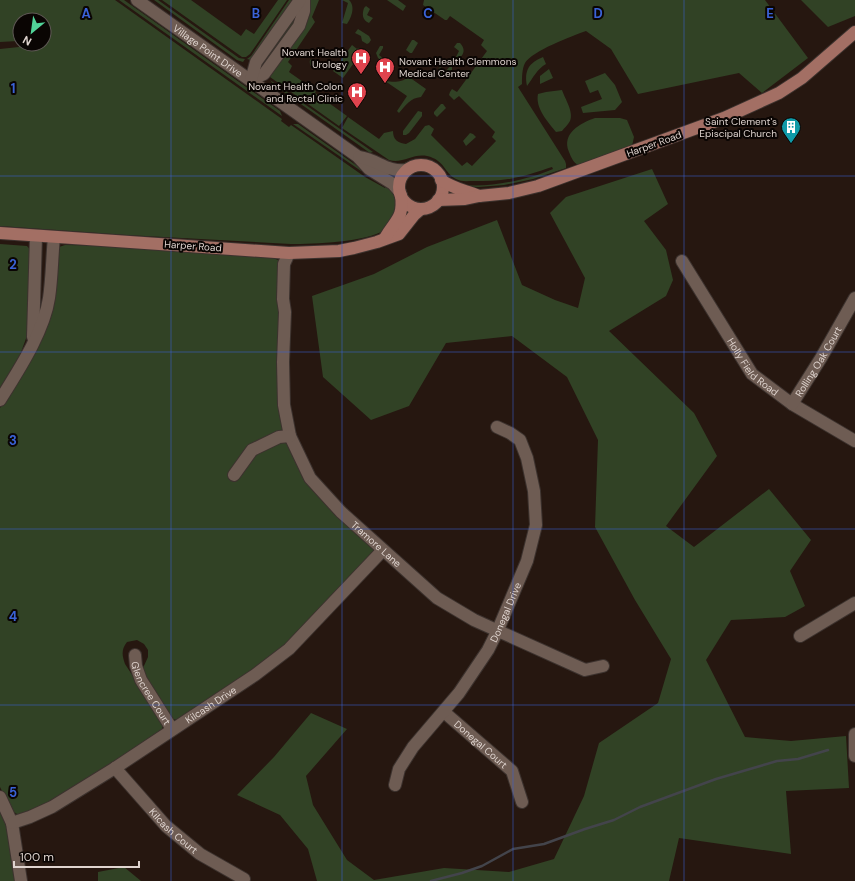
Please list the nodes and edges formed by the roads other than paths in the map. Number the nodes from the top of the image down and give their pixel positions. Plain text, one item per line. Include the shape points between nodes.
1 (137, 0) edge
2 (300, 0) edge
3 (304, 0) edge
4 (855, 32) edge
5 (251, 80) junction
6 (357, 156) junction
7 (407, 170) junction
8 (441, 180) junction
9 (400, 194) junction
10 (479, 196) junction
11 (438, 200) junction
12 (422, 209) junction
13 (0, 233) edge
14 (36, 236) junction
15 (54, 237) junction
16 (385, 238) junction
17 (289, 253) junction
18 (682, 261) dead end
19 (34, 281) junction
20 (50, 282) junction
21 (855, 298) edge
22 (33, 344) junction
23 (0, 400) edge
24 (792, 404) junction
25 (497, 427) dead end
26 (290, 436) junction
27 (855, 441) edge
28 (234, 475) dead end
29 (383, 550) junction
30 (855, 603) edge
31 (497, 632) junction
32 (800, 636) dead end
33 (134, 655) dead end
34 (603, 666) dead end
35 (444, 712) junction
36 (172, 729) junction
37 (855, 734) edge
38 (855, 756) edge
39 (115, 768) junction
40 (395, 785) dead end
41 (0, 797) edge
42 (522, 802) dead end
43 (12, 823) junction
44 (244, 879) dead end
45 (21, 881) edge

1 - 5 street, Village Point Drive
2 - 5 street via 256,62
3 - 5 street via 304,11 299,26 264,74
4 - 10 main road, Harper Road via 802,78 724,118 538,186 509,193
5 - 6 street, Village Point Drive
6 - 7 street, Village Point Drive via 369,158 391,170
6 - 9 street, Village Point Drive via 369,169 393,184
7 - 8 main road via 426,166 438,174
7 - 9 main road via 400,180
8 - 10 main road, Harper Road via 457,189
8 - 11 main road via 442,194
9 - 12 main road via 411,207
9 - 16 main road via 401,215
10 - 11 main road, Harper Road
11 - 12 main road via 428,208
12 - 16 main road, Harper Road via 398,234
13 - 14 main road, Harper Road
14 - 15 main road, Harper Road
14 - 19 street
15 - 17 main road, Harper Road
15 - 20 street
16 - 17 main road, Harper Road via 369,245 339,251
17 - 26 street, Tramore Lane via 284,264 283,362 284,404
18 - 24 street, Holly Field Road via 752,374
19 - 20 street
19 - 22 street
20 - 22 street via 49,299
21 - 24 street, Rolling Oak Court
22 - 23 street
24 - 27 street, Holly Field Road
25 - 31 street, Donegal Drive via 520,440 534,491 536,525 527,561
26 - 28 street via 279,437 252,450
26 - 29 street, Tramore Lane via 310,478
29 - 31 street, Tramore Lane via 437,598
29 - 36 street, Kilcash Drive via 288,649 255,675
30 - 32 street
31 - 34 street, Tramore Lane via 585,670
31 - 35 street, Donegal Drive via 488,650
33 - 36 street, Glencree Court via 141,680
35 - 40 street, Donegal Drive via 413,747 399,769
35 - 42 street, Donegal Court via 512,771
36 - 39 street, Kilcash Drive
37 - 38 street
39 - 43 street, Kilcash Drive via 52,807
39 - 44 street, Kilcash Court via 166,826 200,854
41 - 43 street
43 - 45 street

